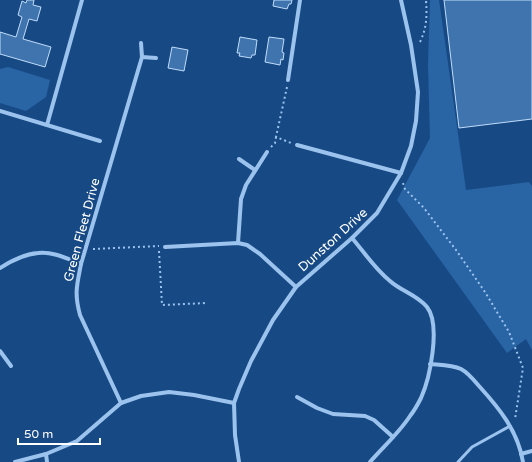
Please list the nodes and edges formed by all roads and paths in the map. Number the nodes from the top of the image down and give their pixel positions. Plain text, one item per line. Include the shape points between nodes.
1 (82, 0) edge
2 (300, 0) edge
3 (401, 0) edge
4 (426, 0) edge
5 (141, 42) dead end
6 (420, 42) dead end
7 (142, 57) junction
8 (156, 58) dead end
9 (288, 80) joint
10 (0, 111) edge
11 (47, 125) junction
12 (276, 137) junction
13 (100, 141) dead end
14 (297, 145) joint
15 (266, 152) joint
16 (239, 159) dead end
17 (255, 170) junction
18 (401, 173) junction
19 (404, 185) dead end
20 (352, 238) junction
21 (238, 244) junction
22 (158, 246) junction
23 (166, 247) joint
24 (86, 249) junction
25 (81, 264) junction
26 (0, 268) edge
27 (296, 287) junction
28 (207, 303) dead end
29 (0, 351) edge
30 (430, 364) junction
31 (11, 366) dead end
32 (297, 397) dead end
33 (121, 403) junction
34 (234, 403) junction
35 (512, 424) junction
36 (393, 437) junction
37 (532, 451) edge
38 (46, 454) junction
39 (522, 454) junction
40 (16, 462) edge
41 (47, 462) edge
42 (239, 462) edge
43 (370, 462) edge
44 (458, 462) edge
45 (523, 462) edge

1 - 11 street
2 - 9 street
3 - 18 street, Dunston Drive via 413,52 418,92 415,127
4 - 6 path via 426,29
5 - 7 street, Green Fleet Drive
7 - 8 street
7 - 24 street, Green Fleet Drive
9 - 12 path
10 - 11 street
11 - 13 street
12 - 14 path
12 - 15 path via 275,143
14 - 18 street
15 - 17 street
16 - 17 street
17 - 21 street via 241,199
18 - 20 street, Dunston Drive via 377,213
19 - 35 path via 456,250 509,332 523,368
20 - 27 street, Dunston Drive
20 - 30 street via 389,280 400,289 419,298 428,308 433,318 434,339
21 - 23 street
21 - 27 street via 247,245 260,254
22 - 23 path
22 - 24 path
22 - 28 path via 162,305
24 - 25 street, Green Fleet Drive
25 - 26 street via 39,252
25 - 33 street, Green Fleet Drive via 76,288 80,315
27 - 34 street, Dunston Drive via 273,320 251,361
29 - 31 street
30 - 35 street via 461,369
30 - 36 street via 421,398 410,418
32 - 36 street via 333,414 365,416 374,420
33 - 34 street via 141,396 169,392 194,394
33 - 38 street via 77,441
34 - 42 street, Dunston Drive
35 - 39 street
35 - 44 lane via 472,447
36 - 43 street
37 - 39 street
38 - 40 street
38 - 41 street
39 - 45 street

